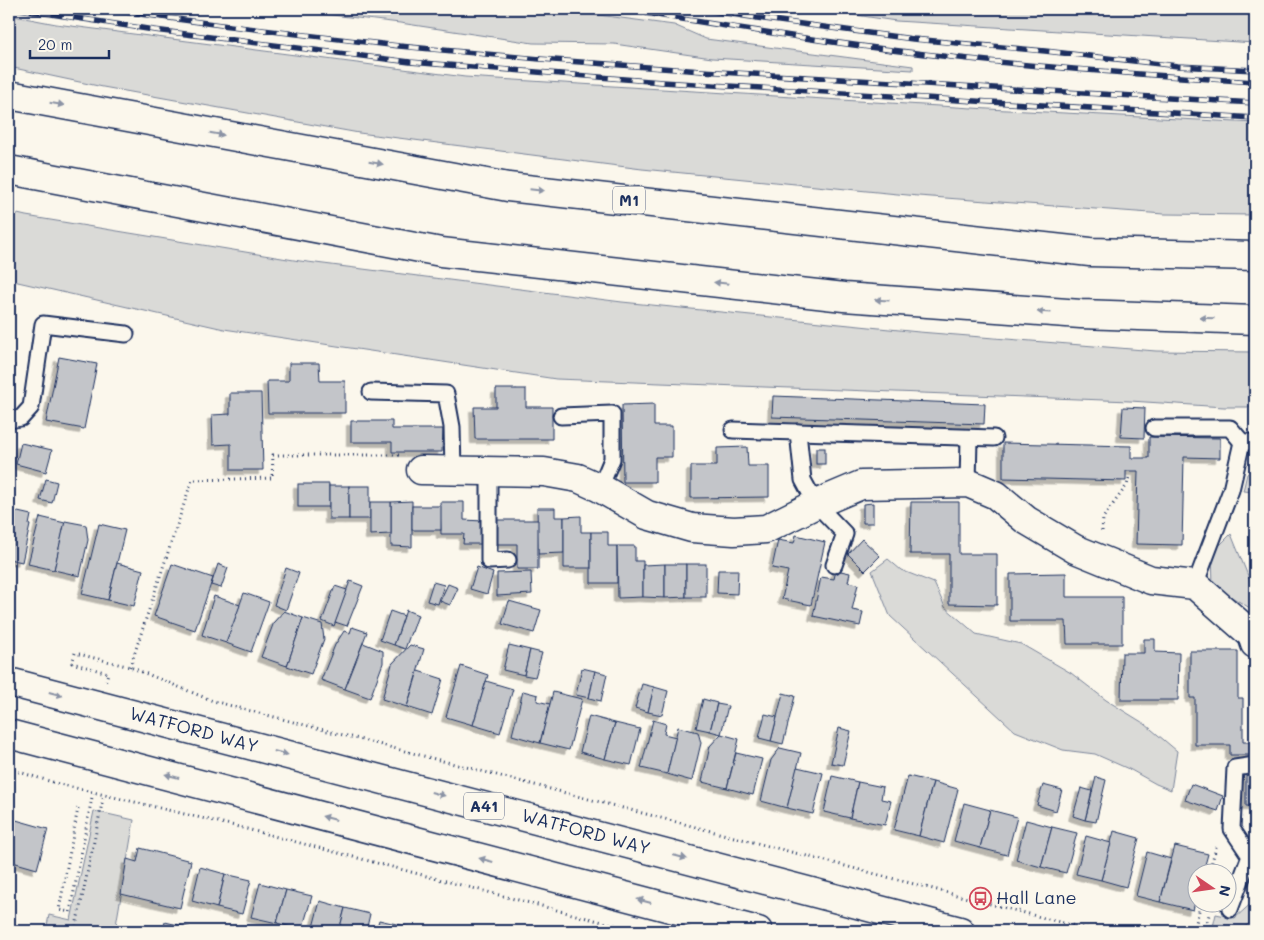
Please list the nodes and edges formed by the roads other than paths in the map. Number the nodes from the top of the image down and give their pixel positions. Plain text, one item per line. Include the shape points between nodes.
1 (9, 96) edge
2 (9, 170) edge
3 (1255, 256) edge
4 (1255, 320) edge
5 (126, 334) dead end
6 (371, 392) dead end
7 (561, 416) dead end
8 (9, 420) edge
9 (1154, 428) dead end
10 (733, 430) dead end
11 (798, 432) junction
12 (969, 438) junction
13 (994, 438) dead end
14 (1248, 442) edge
15 (411, 462) road end
16 (452, 470) junction
17 (488, 471) junction
18 (968, 483) junction
19 (600, 488) junction
20 (816, 504) junction
21 (508, 560) dead end
22 (834, 565) dead end
23 (1195, 585) junction
24 (1255, 644) edge
25 (9, 682) edge
26 (9, 734) edge
27 (1255, 764) edge
28 (1236, 893) edge
29 (758, 931) edge
30 (960, 931) edge

1 -> 3 main road, M1 via 508,187 1090,252
4 -> 2 main road via 1081,314 844,297 441,252
5 - 8 lane via 43,324 31,407 21,418
6 - 16 lane via 446,394 452,427
7 - 19 lane via 612,414 612,459
9 - 14 lane via 1230,428
10 - 11 lane
11 - 12 lane
11 - 20 lane via 803,480
12 - 13 lane
12 - 18 lane
14 - 23 lane
15 - 16 main road
16 - 17 main road
17 - 19 main road via 544,472 578,478
17 - 21 lane via 489,561
18 - 20 main road via 861,484
18 - 23 main road via 996,494 1026,520 1074,549 1151,580
19 - 20 main road via 647,515 692,528 734,531 766,528
20 - 22 lane via 844,534
23 - 24 main road via 1252,635
25 -> 30 main road, WATFORD WAY / A41
29 -> 26 main road
27 - 28 lane via 1235,768 1232,829 1250,856

